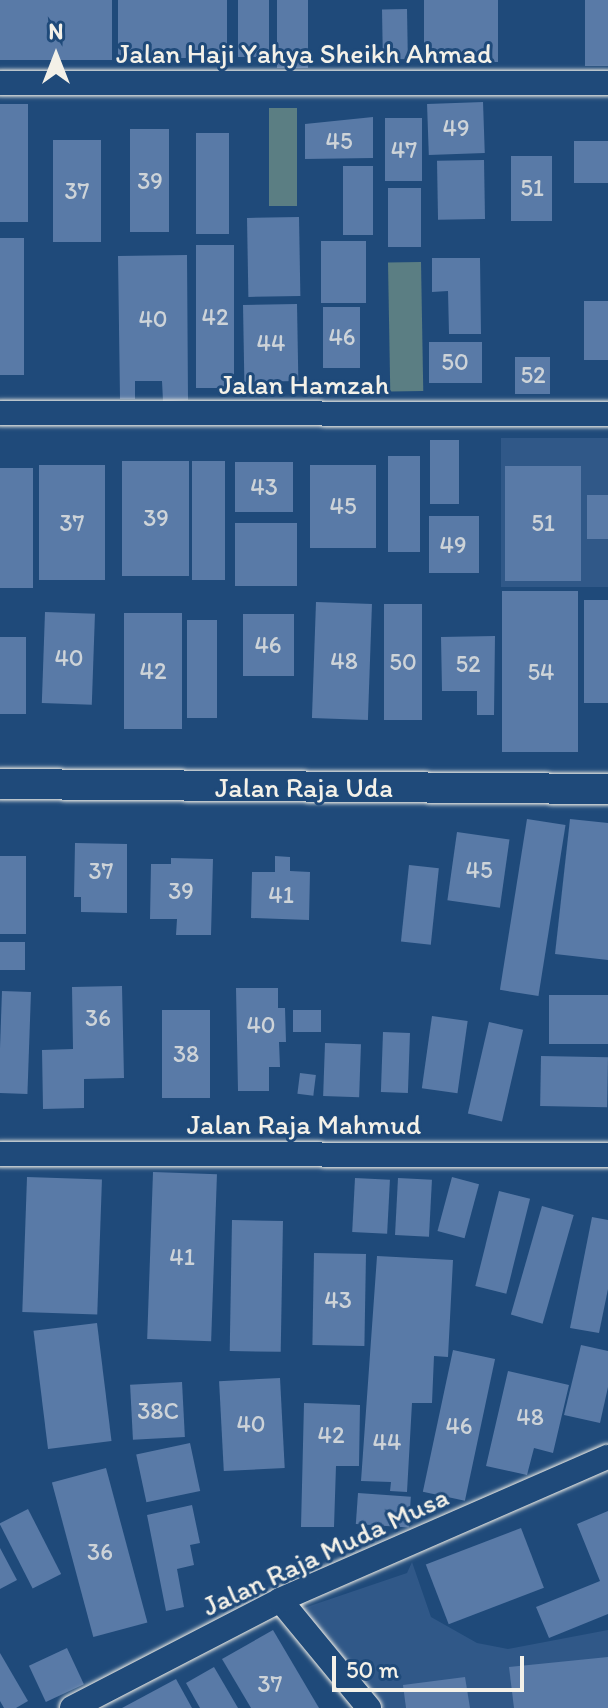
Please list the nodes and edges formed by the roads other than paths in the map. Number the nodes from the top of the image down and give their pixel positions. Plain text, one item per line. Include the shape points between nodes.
1 (0, 83) edge
2 (608, 83) edge
3 (0, 413) edge
4 (608, 414) edge
5 (0, 784) edge
6 (608, 789) edge
7 (0, 1154) edge
8 (608, 1155) edge
9 (608, 1457) edge
10 (280, 1600) junction
11 (72, 1708) edge
12 (369, 1708) edge

1 - 2 street, Jalan Haji Yahya Sheikh Ahmad
3 - 4 street, Jalan Hamzah
5 - 6 street, Jalan Raja Uda
7 - 8 street, Jalan Raja Mahmud
9 - 10 street, Jalan Raja Muda Musa
10 - 11 street, Jalan Raja Muda Musa
10 - 12 street

